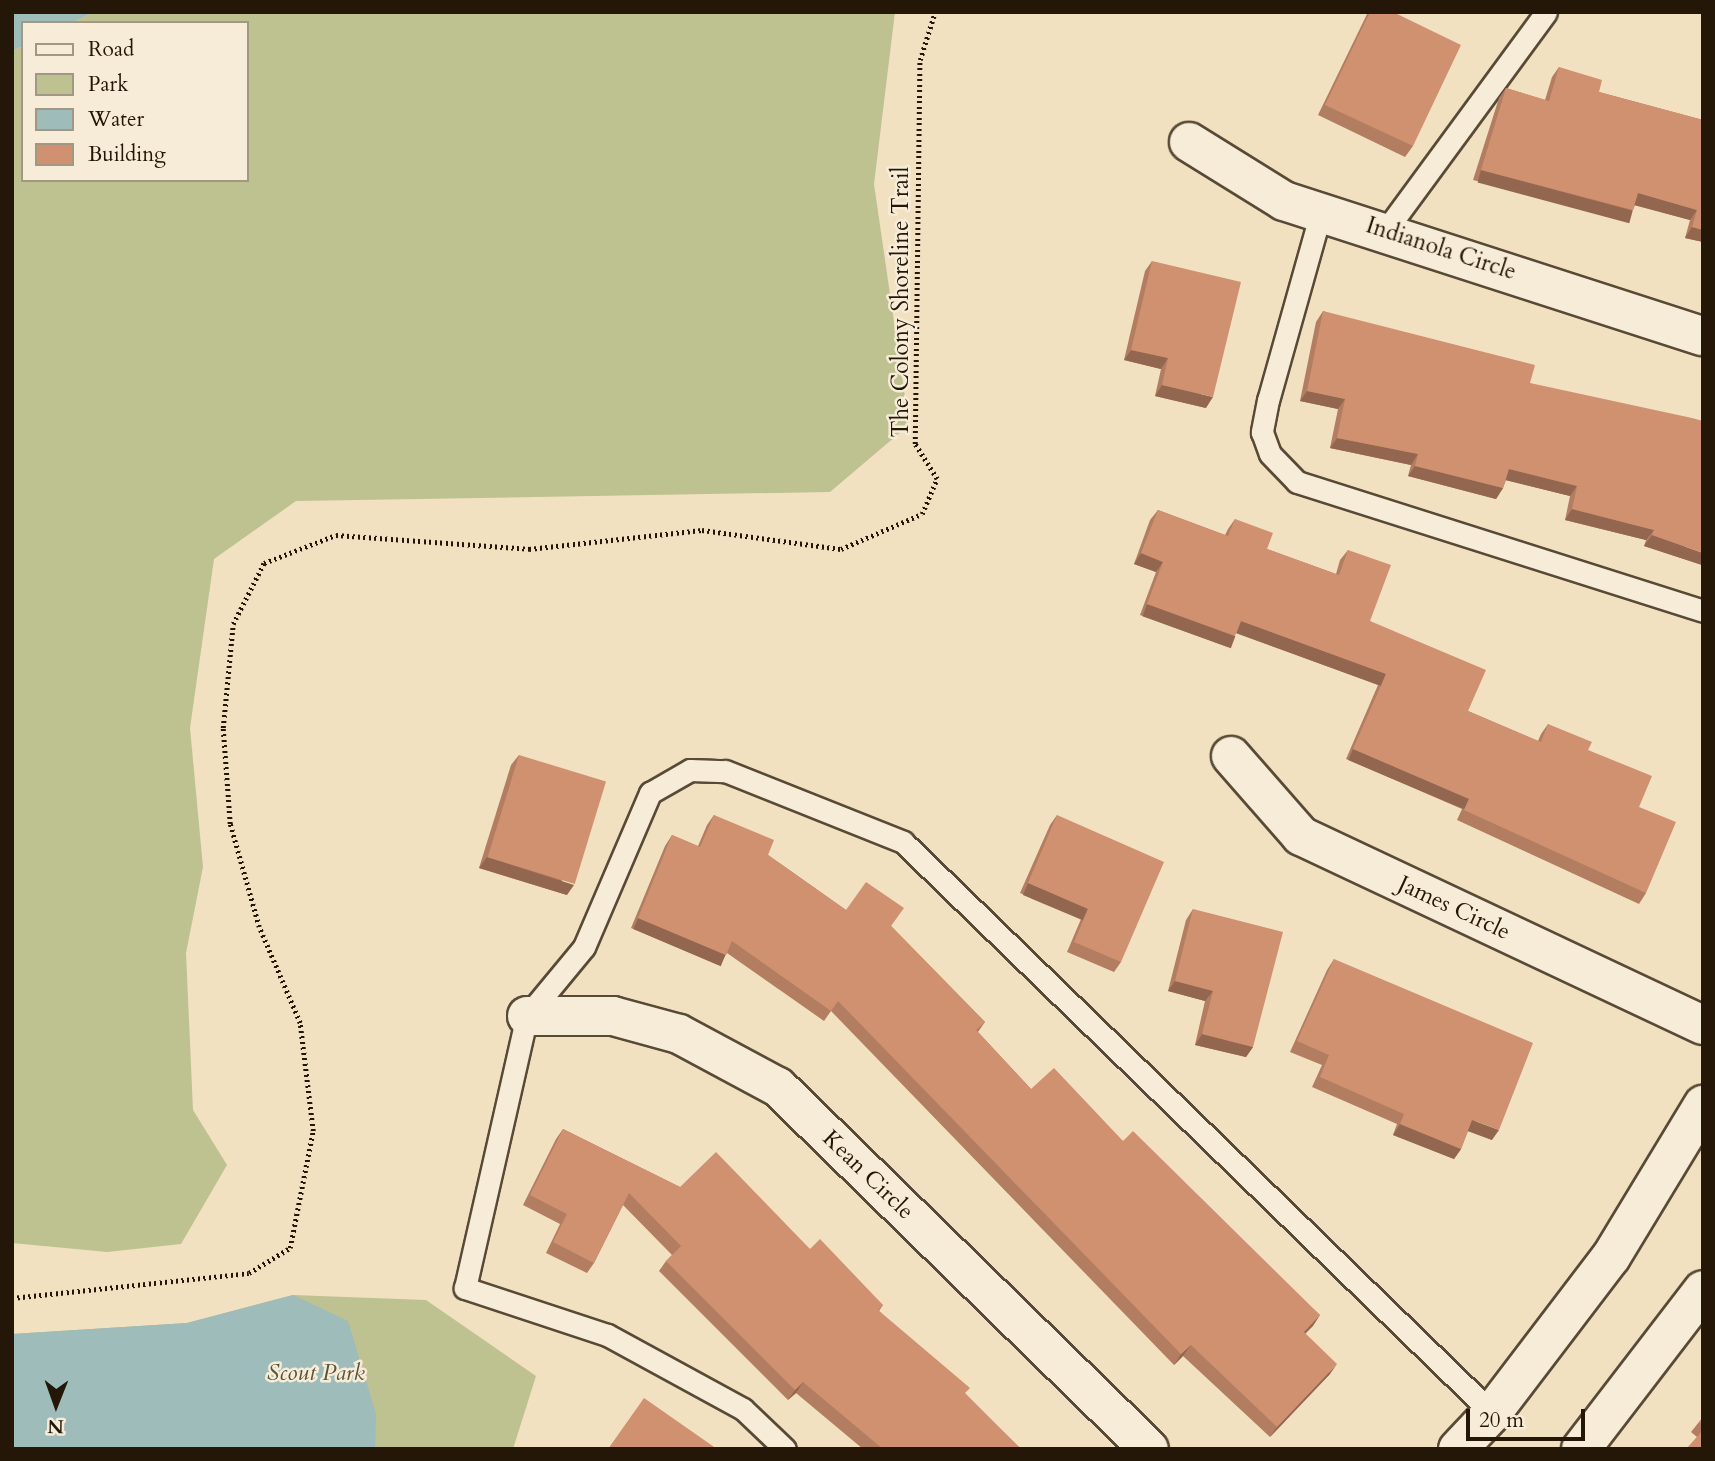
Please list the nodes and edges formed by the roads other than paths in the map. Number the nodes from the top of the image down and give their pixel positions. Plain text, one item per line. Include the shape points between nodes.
1 (1546, 12) edge
2 (1189, 142) dead end
3 (1321, 212) junction
4 (1386, 230) junction
5 (1703, 336) edge
6 (1703, 611) edge
7 (1231, 756) dead end
8 (527, 1016) junction
9 (1703, 1025) edge
10 (1703, 1105) edge
11 (1703, 1290) edge
12 (1492, 1413) junction
13 (785, 1449) edge
14 (1149, 1449) edge
15 (1458, 1449) edge
16 (1581, 1449) edge

1 - 4 lane
2 - 3 street, Indianola Circle via 1284,201
3 - 4 street, Indianola Circle
3 - 6 lane via 1268,400 1262,432 1270,454 1297,482
4 - 5 street, Indianola Circle
7 - 9 street, James Circle via 1301,836
8 - 12 lane via 584,947 650,793 690,770 725,771 903,842
8 - 13 lane via 465,1288 607,1335 743,1409
8 - 14 street, Kean Circle via 613,1016 678,1034 778,1087
10 - 12 street via 1611,1257
11 - 16 street
12 - 15 street

